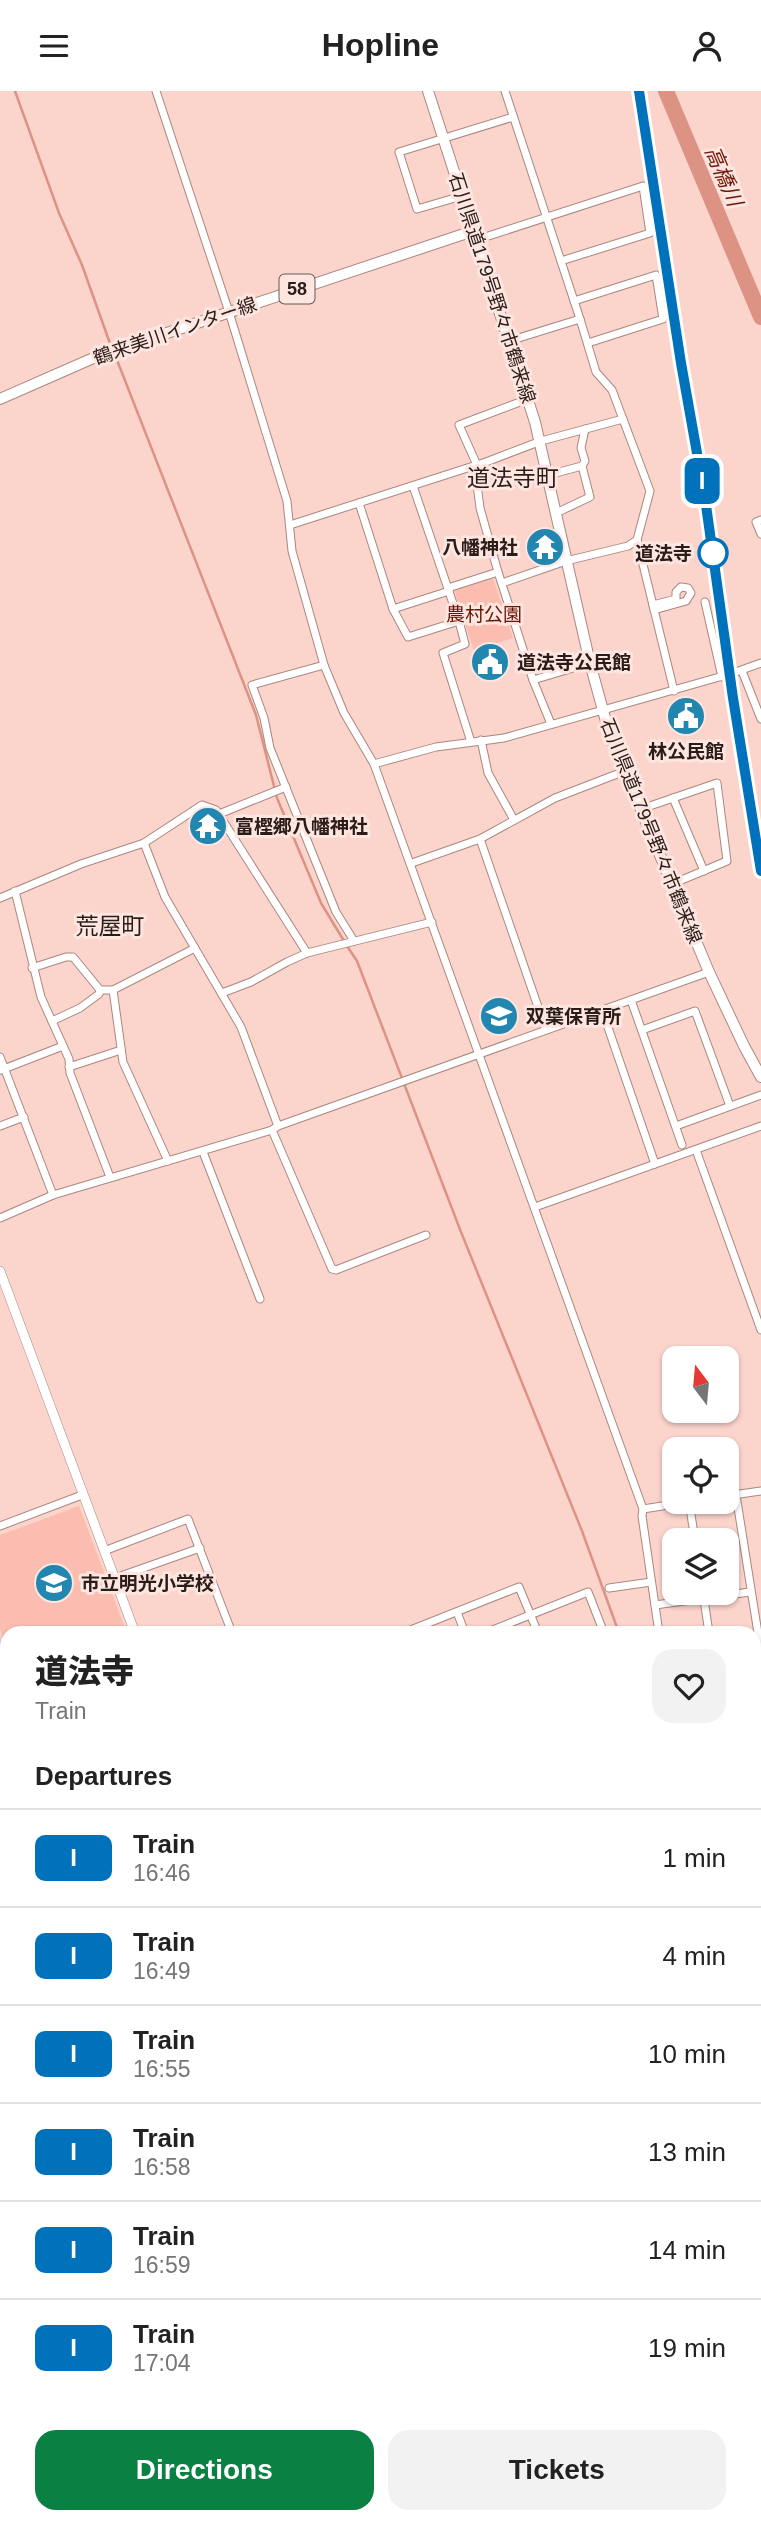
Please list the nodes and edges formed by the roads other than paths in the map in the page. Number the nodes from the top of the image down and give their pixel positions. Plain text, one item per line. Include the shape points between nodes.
1 (156, 91) edge
2 (505, 91) edge
3 (431, 92) edge
4 (513, 117) junction
5 (443, 138) junction
6 (463, 196) junction
7 (547, 217) junction
8 (474, 235) junction
9 (561, 261) junction
10 (574, 301) junction
11 (229, 312) junction
12 (580, 319) junction
13 (509, 341) junction
14 (588, 343) junction
15 (528, 399) junction
16 (0, 400) edge
17 (623, 419) junction
18 (585, 429) junction
19 (541, 441) junction
20 (477, 465) junction
21 (582, 466) junction
22 (548, 474) junction
23 (413, 486) junction
24 (359, 503) junction
25 (556, 513) junction
26 (761, 520) edge
27 (289, 526) junction
28 (761, 534) edge
29 (636, 540) junction
30 (566, 561) junction
31 (498, 572) junction
32 (502, 583) junction
33 (448, 589) junction
34 (705, 602) dead end
35 (653, 608) junction
36 (393, 609) junction
37 (459, 621) junction
38 (590, 663) junction
39 (761, 663) edge
40 (324, 665) junction
41 (742, 671) junction
42 (722, 677) junction
43 (533, 680) junction
44 (674, 691) junction
45 (602, 711) junction
46 (760, 716) edge
47 (551, 724) junction
48 (481, 740) junction
49 (471, 742) junction
50 (374, 764) junction
51 (625, 771) junction
52 (286, 787) junction
53 (673, 798) junction
54 (641, 809) junction
55 (219, 814) junction
56 (514, 820) junction
57 (480, 839) junction
58 (144, 843) junction
59 (412, 863) junction
60 (704, 871) junction
61 (672, 884) junction
62 (15, 891) junction
63 (0, 898) edge
64 (432, 922) junction
65 (348, 943) junction
66 (195, 948) junction
67 (307, 953) junction
68 (32, 968) junction
69 (709, 972) junction
70 (100, 990) junction
71 (113, 991) junction
72 (222, 993) junction
73 (631, 1000) junction
74 (602, 1010) junction
75 (52, 1021) junction
76 (545, 1030) junction
77 (642, 1030) junction
78 (64, 1046) junction
79 (121, 1050) junction
80 (481, 1054) junction
81 (0, 1057) edge
82 (69, 1067) junction
83 (2, 1069) edge
84 (761, 1077) edge
85 (761, 1095) edge
86 (730, 1107) junction
87 (23, 1117) junction
88 (0, 1126) edge
89 (676, 1126) junction
90 (761, 1126) edge
91 (275, 1128) junction
92 (682, 1145) dead end
93 (696, 1150) junction
94 (204, 1152) junction
95 (168, 1161) junction
96 (655, 1164) junction
97 (110, 1177) junction
98 (53, 1195) junction
99 (535, 1207) junction
100 (0, 1218) edge
101 (426, 1235) dead end
102 (0, 1271) edge
103 (260, 1299) dead end
104 (761, 1330) edge
105 (761, 1490) edge
106 (739, 1494) edge
107 (82, 1495) junction
108 (662, 1506) edge
109 (643, 1509) junction
110 (739, 1514) edge
111 (0, 1527) edge
112 (200, 1548) junction
113 (104, 1551) junction
114 (115, 1578) junction
115 (651, 1582) junction
116 (610, 1588) dead end
117 (750, 1591) junction
118 (739, 1592) edge
119 (662, 1604) edge
120 (655, 1605) junction
121 (705, 1605) edge
122 (457, 1612) junction
123 (530, 1614) junction
124 (132, 1626) edge
125 (230, 1626) edge
126 (421, 1626) edge
127 (462, 1626) edge
128 (502, 1626) edge
129 (535, 1626) edge
130 (601, 1626) edge
131 (658, 1626) edge
132 (708, 1626) edge
133 (756, 1626) edge
134 (761, 2333) edge
135 (761, 2344) edge

1 - 11 street
2 - 4 street
3 - 5 main road, 石川県道179号野々市鶴来線
4 - 5 street
4 - 7 street
5 - 6 main road, 石川県道179号野々市鶴来線
5 - 6 street via 400,152 417,209
6 - 8 main road, 石川県道179号野々市鶴来線
7 - 8 street
7 - 9 street
7 - 9 street via 643,186 650,233
8 - 11 main road, 鶴来美川インター線 / 58
8 - 13 main road, 石川県道179号野々市鶴来線
9 - 10 street
10 - 12 street
10 - 14 street via 656,275 663,319
11 - 16 main road, 鶴来美川インター線 / 58 via 103,354
11 - 27 street via 287,501
12 - 13 street
12 - 14 street
13 - 15 main road, 石川県道179号野々市鶴来線
14 - 17 street via 596,372 612,390
15 - 19 main road, 石川県道179号野々市鶴来線
15 - 20 street via 459,425
17 - 18 street
17 - 29 street via 650,491
18 - 19 street
18 - 21 street
19 - 20 street
19 - 22 main road, 石川県道179号野々市鶴来線
20 - 23 street
20 - 31 street via 480,509
21 - 22 street
21 - 25 street via 590,497
22 - 25 main road, 石川県道179号野々市鶴来線
23 - 24 street
23 - 33 street
24 - 27 street
24 - 36 street
25 - 30 main road, 石川県道179号野々市鶴来線
26 - 28 street via 756,522
27 - 40 street
29 - 30 street
29 - 35 street
30 - 32 street
30 - 38 main road, 石川県道179号野々市鶴来線
31 - 32 street
31 - 33 street
32 - 43 street
33 - 36 street
33 - 37 street
34 - 42 street
35 - 35 street via 676,599 681,587 690,590 686,601
35 - 44 street
36 - 37 street via 408,637
37 - 49 street via 465,644 443,653
38 - 43 street
38 - 45 main road, 石川県道179号野々市鶴来線
39 - 41 street
40 - 50 street via 344,713
40 - 52 street via 252,685
41 - 42 street
41 - 46 street
42 - 44 street
43 - 47 street
44 - 45 street
45 - 47 street
45 - 51 main road, 石川県道179号野々市鶴来線
47 - 48 street
48 - 49 street
48 - 56 street via 488,773
49 - 50 street
50 - 59 street
51 - 54 main road, 石川県道179号野々市鶴来線
51 - 56 street via 555,798
52 - 55 street
52 - 65 street
53 - 54 street
53 - 60 street
53 - 60 street via 717,783 727,861
54 - 61 main road, 石川県道179号野々市鶴来線
55 - 58 street via 202,805
55 - 67 street
56 - 57 street
57 - 59 street
57 - 76 street
58 - 62 street
58 - 66 street via 165,897
59 - 64 street
60 - 61 street
61 - 69 main road, 石川県道179号野々市鶴来線
62 - 63 street
62 - 68 street
64 - 65 street
64 - 80 street
65 - 67 street
66 - 71 street
66 - 72 street
67 - 72 street
68 - 70 street via 72,957
68 - 75 street
69 - 73 street
69 - 84 main road, 石川県道179号野々市鶴来線
70 - 71 street
70 - 75 street via 80,1008
71 - 79 street
72 - 91 street via 241,1027
73 - 74 street
73 - 77 street
74 - 76 street
74 - 96 street
75 - 78 street
76 - 80 street
77 - 86 street via 695,1011
77 - 89 street
78 - 82 street
78 - 83 street
79 - 82 street
79 - 95 street
80 - 91 street
80 - 99 street
81 - 83 street
82 - 97 street
83 - 87 street
85 - 86 street
86 - 89 street
87 - 88 street
87 - 98 street
89 - 92 street
90 - 93 street
91 - 94 street
91 - 101 street via 332,1269
93 - 96 street
93 - 104 street
94 - 95 street
94 - 103 street
95 - 97 street
96 - 99 street
97 - 98 street
98 - 100 street
99 - 109 street
102 - 107 street
105 - 106 street
107 - 111 street
107 - 113 street
108 - 109 street
109 - 115 street
110 - 117 street
112 - 113 street via 188,1519
112 - 114 street
112 - 125 street
113 - 114 street
114 - 124 street
115 - 116 street
115 - 120 street
117 - 118 street
117 - 133 street
119 - 120 street
120 - 131 street
121 - 132 street
122 - 123 street via 519,1587
122 - 126 street
122 - 127 street
123 - 128 street
123 - 129 street
123 - 130 street via 588,1592
134 - 135 street

